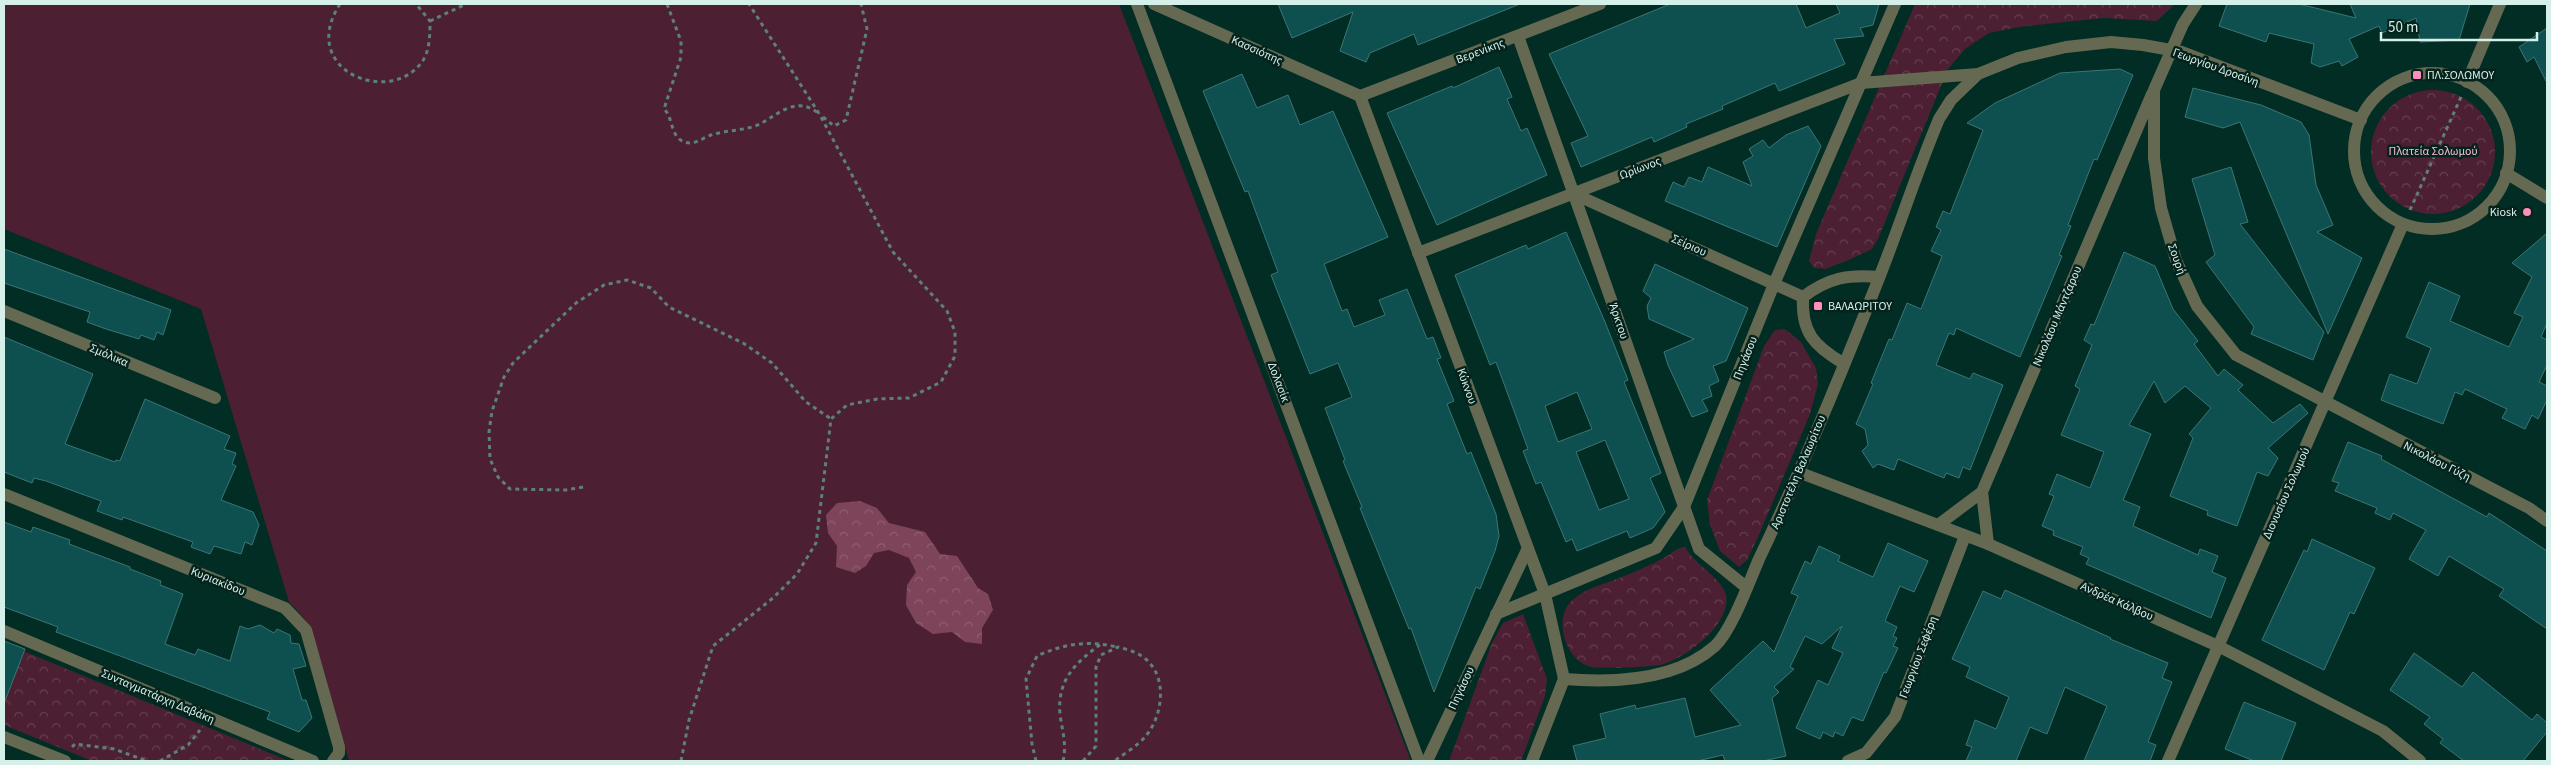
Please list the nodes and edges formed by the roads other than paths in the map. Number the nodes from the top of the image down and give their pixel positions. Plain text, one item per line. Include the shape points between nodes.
1 (1137, 4) edge
2 (1154, 4) edge
3 (1600, 4) edge
4 (1895, 4) edge
5 (2196, 4) edge
6 (2500, 4) edge
7 (1518, 36) junction
8 (2171, 50) junction
9 (1978, 74) junction
10 (2468, 82) junction
11 (1861, 83) junction
12 (2154, 90) junction
13 (1360, 96) junction
14 (2361, 120) junction
15 (2506, 173) junction
16 (1574, 194) junction
17 (2547, 198) edge
18 (2403, 224) junction
19 (1418, 252) junction
20 (1879, 277) junction
21 (1774, 284) junction
22 (1803, 297) junction
23 (4, 311) edge
24 (1844, 363) junction
25 (215, 398) dead end
26 (2325, 403) junction
27 (1798, 472) junction
28 (1982, 492) junction
29 (4, 494) edge
30 (1684, 508) junction
31 (2547, 521) edge
32 (1938, 525) junction
33 (1965, 536) junction
34 (1988, 544) junction
35 (1527, 550) junction
36 (1746, 587) junction
37 (1545, 594) junction
38 (1496, 614) junction
39 (4, 631) edge
40 (2218, 646) junction
41 (1564, 679) junction
42 (4, 737) edge
43 (336, 757) edge
44 (63, 760) edge
45 (313, 761) edge
46 (1419, 761) edge
47 (1427, 761) edge
48 (1532, 761) edge
49 (1848, 761) edge
50 (2168, 761) edge
51 (2420, 761) edge

1 - 46 street, Δολασίκ
2 - 13 street, Κασσιόπης
3 - 7 street, Βερενίκης
4 - 11 street, Πηγάσου
5 - 8 street, Σουρή
6 - 10 street
7 - 13 street, Βερενίκης
7 - 16 street, Άρκτου
8 - 9 street, Γεωργίου Δροσίνη via 2112,42 2066,47 2018,58
8 - 12 street, Σουρή
8 - 14 street, Γεωργίου Δροσίνη
9 - 11 street, Γεωργίου Δροσίνη
9 - 20 street, Αριστοτέλη Βαλαωρίτου via 1951,100 1939,119
10 - 14 street via 2432,73 2406,78 2382,91
10 - 15 street via 2491,101 2506,128 2509,158
11 - 16 street, Ωρίωνος
11 - 21 street, Πηγάσου
12 - 26 street, Σουρή via 2154,158 2161,208 2176,260 2197,306 2236,355
12 - 28 street, Νικολάου Μάντζαρου
13 - 19 street, Κύκνου
14 - 18 street via 2354,150 2360,181 2377,207
15 - 17 street
15 - 18 street via 2499,190 2474,217 2439,229
16 - 19 street, Ωρίωνος
16 - 21 street, Σείριου
16 - 30 street, Άρκτου
18 - 26 street, Διονυσίου Σολωμού
19 - 35 street, Κύκνου
20 - 22 street via 1857,275 1842,278 1819,285
20 - 24 street, Αριστοτέλη Βαλαωρίτου
21 - 22 street, Σείριου
21 - 30 street, Πηγάσου
22 - 24 street via 1802,316 1810,334 1822,350
23 - 25 street, Σμόλικα
24 - 27 street, Αριστοτέλη Βαλαωρίτου
26 - 31 street, Νικολάου Γύζη via 2529,508
26 - 40 street, Διονυσίου Σολωμού
27 - 32 street, Ανδρέα Κάλβου
27 - 36 street, Αριστοτέλη Βαλαωρίτου
28 - 32 street, Νικολάου Μάντζαρου
28 - 34 street
29 - 43 street, Κυριακίδου via 285,608 306,630 339,747
30 - 36 street, Άρκτου via 1699,549
30 - 37 street, Πηγάσου via 1656,548
32 - 33 street, Ανδρέα Κάλβου
33 - 34 street, Ανδρέα Κάλβου
33 - 49 street, Γεωργίου Σεφέρη via 1895,717 1866,753
34 - 40 street, Ανδρέα Κάλβου
35 - 37 street, Κύκνου
35 - 38 street, Πηγάσου
36 - 41 street, Αριστοτέλη Βαλαωρίτου via 1715,646 1686,664 1666,672 1597,682
37 - 38 street, Πηγάσου
37 - 41 street, Κύκνου
38 - 47 street, Πηγάσου
39 - 45 street, Συνταγματάρχη Δαβάκη
40 - 50 street, Διονυσίου Σολωμού
40 - 51 street, Ανδρέα Κάλβου via 2382,731
41 - 48 street
42 - 44 street

